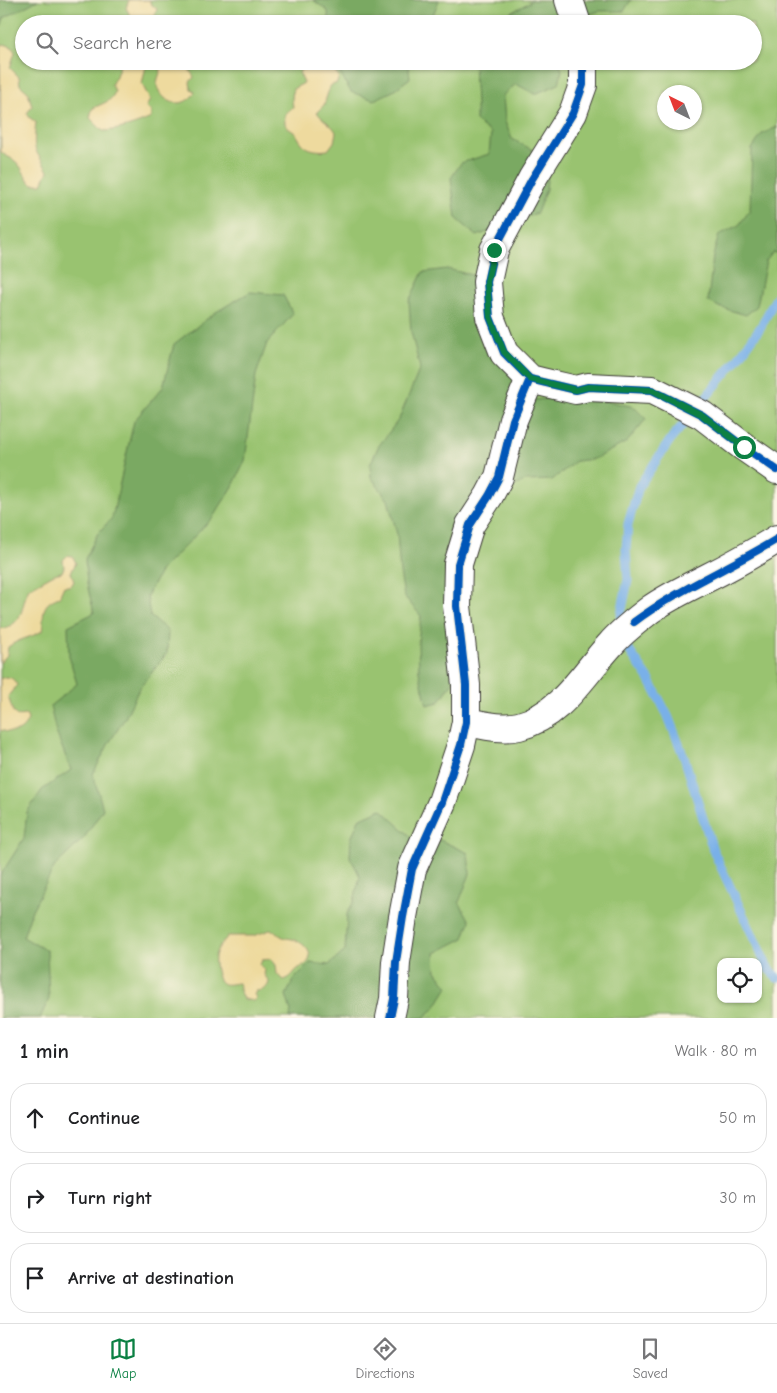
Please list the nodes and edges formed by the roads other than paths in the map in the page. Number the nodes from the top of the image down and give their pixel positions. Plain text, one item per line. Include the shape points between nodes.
1 (569, 0) edge
2 (574, 15) edge
3 (583, 70) edge
4 (530, 379) junction
5 (777, 470) edge
6 (777, 539) edge
7 (466, 722) junction
8 (390, 1018) edge

1 - 2 street
3 - 4 street via 583,85 573,113 502,233 494,250 487,282 490,317 504,352
4 - 5 street via 576,390 588,387 652,390 702,415
4 - 7 street via 514,420 499,477 470,525 458,564 457,606 466,685
6 - 7 street via 653,608 634,622 551,712 518,726
7 - 8 street via 442,802 412,868

